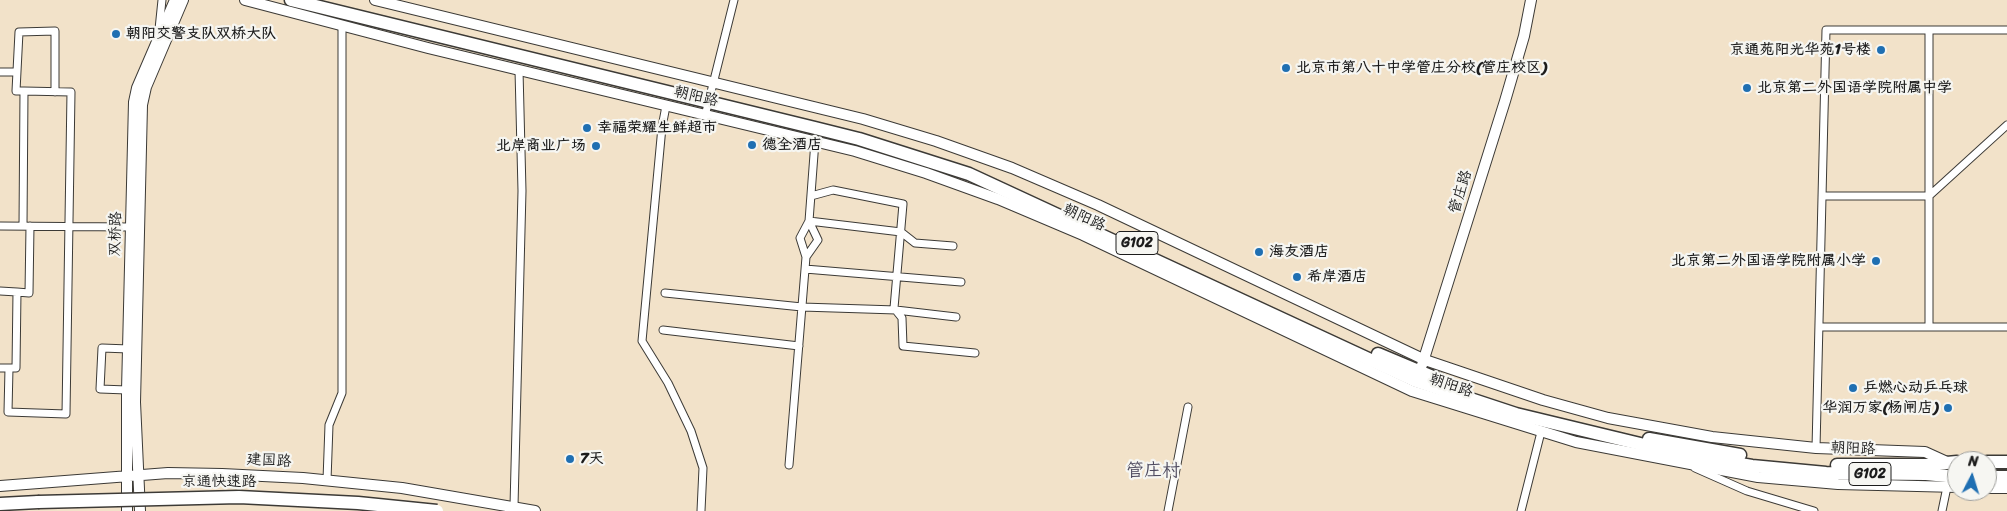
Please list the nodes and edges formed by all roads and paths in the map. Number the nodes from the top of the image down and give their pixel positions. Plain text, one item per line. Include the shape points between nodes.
1 (162, 0) edge
2 (175, 0) edge
3 (183, 0) edge
4 (245, 0) edge
5 (291, 0) edge
6 (326, 0) edge
7 (375, 0) edge
8 (734, 0) edge
9 (1531, 0) edge
10 (342, 27) junction
11 (2007, 30) edge
12 (1929, 31) junction
13 (157, 40) junction
14 (519, 70) junction
15 (0, 72) edge
16 (17, 72) junction
17 (24, 91) junction
18 (55, 92) junction
19 (711, 94) junction
20 (666, 106) junction
21 (705, 116) junction
22 (2007, 125) edge
23 (815, 141) junction
24 (811, 196) junction
25 (1823, 196) junction
26 (1929, 196) junction
27 (810, 221) junction
28 (0, 226) edge
29 (27, 226) junction
30 (68, 227) junction
31 (131, 227) junction
32 (901, 232) junction
33 (953, 246) dead end
34 (806, 257) junction
35 (805, 269) junction
36 (896, 277) junction
37 (961, 282) dead end
38 (0, 292) edge
39 (17, 292) junction
40 (665, 293) dead end
41 (802, 308) junction
42 (896, 310) junction
43 (956, 317) dead end
44 (1820, 327) junction
45 (1930, 327) junction
46 (2007, 327) edge
47 (663, 330) dead end
48 (799, 346) junction
49 (129, 349) junction
50 (975, 353) dead end
51 (1425, 360) junction
52 (0, 368) edge
53 (9, 368) junction
54 (1416, 382) junction
55 (127, 390) junction
56 (1188, 407) dead end
57 (1541, 432) junction
58 (1816, 448) junction
59 (1947, 460) edge
60 (1947, 463) edge
61 (789, 465) dead end
62 (1688, 465) junction
63 (139, 476) junction
64 (128, 477) junction
65 (327, 480) junction
66 (1947, 480) edge
67 (1947, 482) edge
68 (0, 486) edge
69 (1947, 496) edge
70 (0, 504) edge
71 (514, 506) junction
72 (127, 511) edge
73 (140, 511) edge
74 (437, 511) edge
75 (535, 511) edge
76 (701, 511) edge
77 (1168, 511) edge
78 (1521, 511) edge
79 (1814, 511) edge
80 (1942, 511) edge

1 - 13 street
2 - 13 street, 双桥路
3 - 63 street, 双桥路 via 146,87 142,105 135,402
4 - 10 street, 朝阳路
5 - 19 highway, 朝阳路 / G102
6 - 19 highway, 朝阳路 / G102
7 - 19 street, 朝阳路
8 - 19 street
9 - 51 street, 管庄路 via 1505,101
10 - 14 street, 朝阳路
10 - 65 street via 342,394 329,425
11 - 12 street
12 - 25 street via 1826,30
12 - 26 street
13 - 31 street, 双桥路 via 134,102
14 - 20 street, 朝阳路
14 - 71 street via 522,191
15 - 16 street
16 - 17 street via 16,92
16 - 18 street via 19,32 55,31
17 - 18 street
17 - 29 street
18 - 30 street via 71,92
19 - 21 street
19 - 51 street, 朝阳路 via 863,119 1012,168 1098,205
19 - 54 highway, 朝阳路 / G102 via 969,174
20 - 21 street, 朝阳路
20 - 76 street via 642,342 668,383 691,431 703,468
21 - 23 street, 朝阳路
22 - 26 street
23 - 24 street
23 - 54 street, 朝阳路 via 926,173 1006,202
24 - 27 street
24 - 32 street via 833,190 903,204
25 - 26 street
25 - 44 street
26 - 45 street
27 - 32 street
27 - 34 street via 800,238
27 - 34 street via 818,240
28 - 29 street
29 - 30 street
29 - 39 street via 29,293
30 - 31 street
30 - 53 street via 66,414 8,412
31 - 49 street, 双桥路
32 - 33 street via 914,243
32 - 36 street
34 - 35 street
35 - 36 street
35 - 41 street
36 - 37 street
36 - 42 street
38 - 39 street
39 - 53 street via 16,368
40 - 41 street
41 - 42 street
41 - 48 street
42 - 43 street
42 - 50 street via 902,318 903,346
44 - 45 street
44 - 58 street
45 - 46 street
47 - 48 street
48 - 61 street
49 - 55 street, 双桥路
49 - 55 street via 102,348 100,389
51 - 54 street, 管庄路
51 - 58 street, 朝阳路 via 1542,400 1608,418 1712,437
52 - 53 street
54 - 57 street, 朝阳路
54 - 60 highway, 朝阳路 / G102 via 1637,436 1757,458 1844,466
54 - 66 highway, 朝阳路 / G102 via 1516,414 1686,455 1752,466 1826,473 1926,474
55 - 64 street, 双桥路
56 - 77 street
57 - 62 street, 朝阳路
57 - 78 street
58 - 59 street, 朝阳路 via 1925,452
62 - 67 street, 朝阳路 via 1802,482
62 - 79 street via 1747,491
63 - 64 street, 建国路
63 - 65 street, 建国路 via 222,474
63 - 73 street, 双桥路
64 - 68 street, 建国路
64 - 72 street, 双桥路
65 - 71 street, 建国路
69 - 80 street
70 - 74 highway, 京通快速路, bridge via 240,497
71 - 75 street, 建国路

